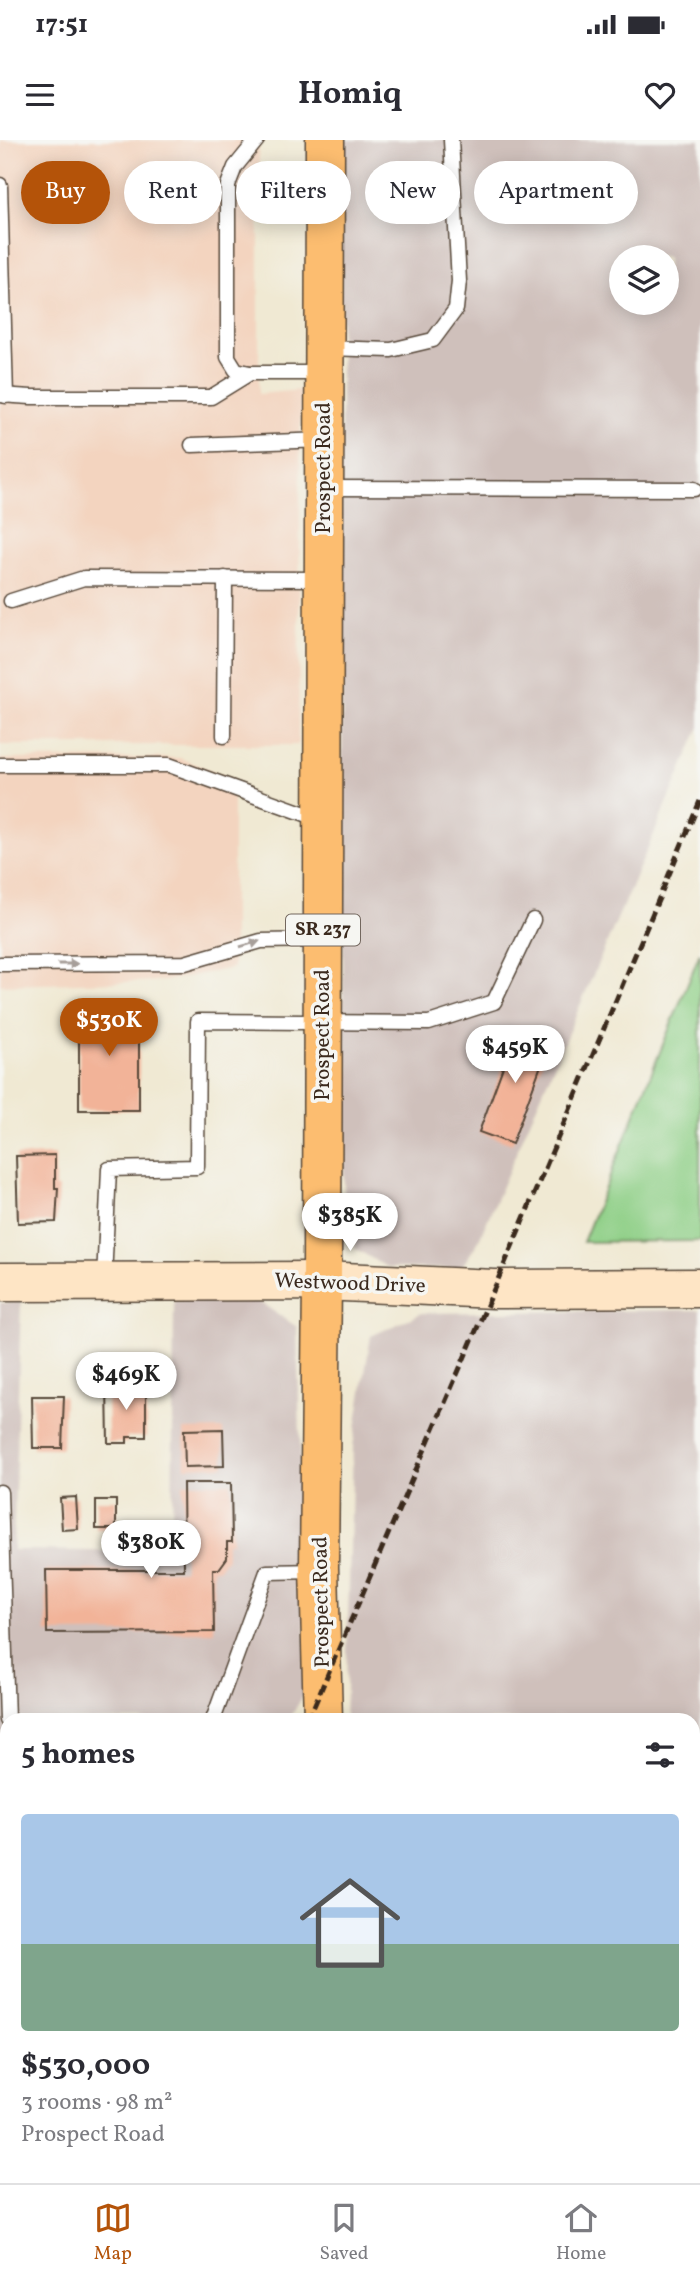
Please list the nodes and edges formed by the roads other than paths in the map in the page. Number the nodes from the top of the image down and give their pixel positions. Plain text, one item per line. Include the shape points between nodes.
1 (257, 140) edge
2 (325, 140) edge
3 (450, 140) edge
4 (0, 185) edge
5 (325, 360) junction
6 (250, 373) junction
7 (3, 396) edge
8 (324, 440) junction
9 (192, 445) dead end
10 (324, 488) junction
11 (694, 489) dead end
12 (225, 578) junction
13 (324, 579) junction
14 (11, 601) dead end
15 (224, 736) dead end
16 (0, 765) edge
17 (323, 820) junction
18 (533, 920) dead end
19 (323, 940) junction
20 (0, 964) edge
21 (323, 1021) junction
22 (322, 1281) junction
23 (0, 1282) edge
24 (104, 1282) junction
25 (700, 1288) edge
26 (0, 1492) edge
27 (320, 1571) junction
28 (7, 1713) edge
29 (216, 1713) edge
30 (323, 1713) edge

1 - 6 lane via 235,167 228,185 228,357 236,370
2 - 5 main road, Prospect Road / SR 237
3 - 5 lane via 459,281 456,309 433,340
4 - 7 lane
5 - 6 lane
5 - 8 main road, Prospect Road / SR 237
6 - 7 lane via 211,397
8 - 9 lane
8 - 10 main road, Prospect Road / SR 237
10 - 11 lane
10 - 13 main road, Prospect Road / SR 237
12 - 13 lane
12 - 14 lane via 84,578
12 - 15 lane
13 - 17 main road, Prospect Road / SR 237
16 - 17 lane via 169,765
17 - 19 main road, Prospect Road / SR 237
18 - 21 lane via 494,1002 429,1023
20 -> 19 lane via 185,963 261,941
19 - 21 main road, Prospect Road / SR 237
21 - 22 main road, Prospect Road / SR 237
21 - 24 lane via 198,1021 197,1167 109,1169
22 - 24 street, Westwood Drive
22 - 25 street, Westwood Drive via 494,1289
22 - 27 main road, Prospect Road / SR 237
23 - 24 street, Westwood Drive
26 - 28 lane
27 - 29 lane via 267,1572
27 - 30 main road, Prospect Road / SR 237

